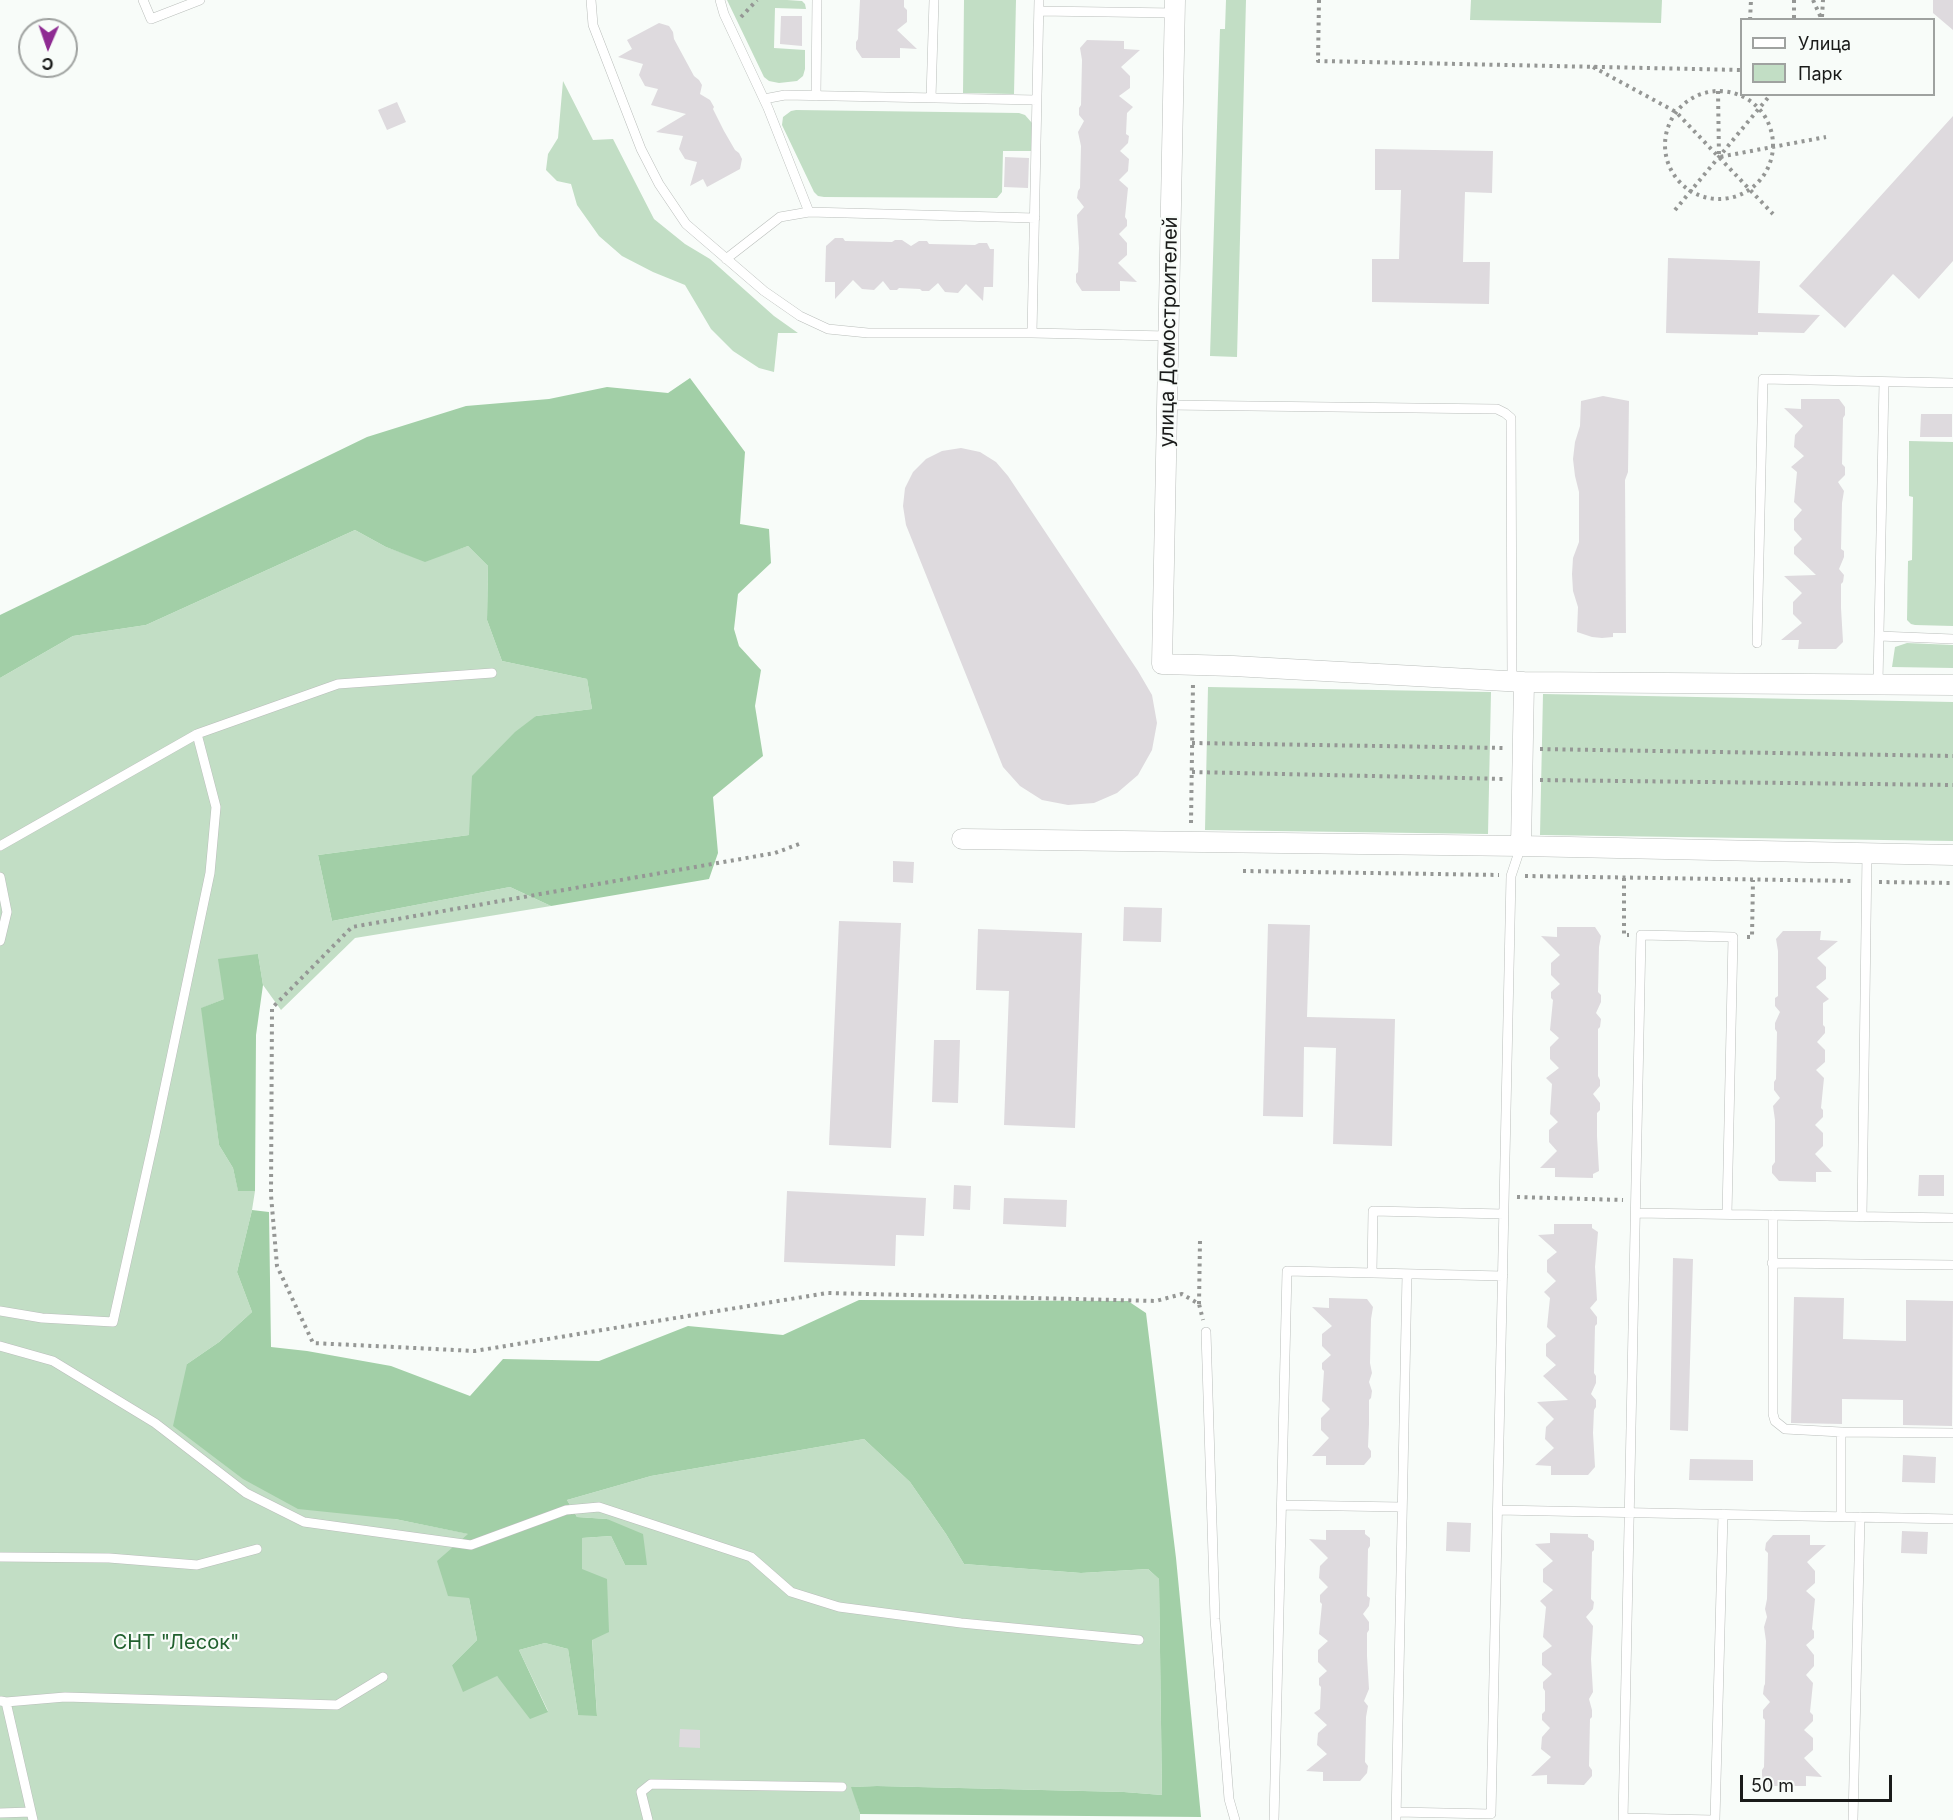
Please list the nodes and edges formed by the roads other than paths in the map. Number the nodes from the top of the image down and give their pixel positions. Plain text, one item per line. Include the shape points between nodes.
1 (144, 0) edge
2 (200, 0) edge
3 (591, 0) edge
4 (720, 0) edge
5 (817, 0) edge
6 (934, 0) edge
7 (1039, 0) edge
8 (1175, 7) edge
9 (1039, 11) junction
10 (816, 96) junction
11 (931, 98) junction
12 (764, 99) junction
13 (1037, 100) junction
14 (809, 212) junction
15 (1035, 218) junction
16 (726, 259) junction
17 (1032, 333) junction
18 (1168, 336) junction
19 (1884, 382) junction
20 (1953, 383) edge
21 (1167, 405) junction
22 (1879, 636) junction
23 (1953, 639) edge
24 (1757, 643) dead end
25 (492, 673) dead end
26 (1518, 682) junction
27 (1878, 683) junction
28 (1953, 685) edge
29 (197, 734) junction
30 (962, 839) dead end
31 (0, 846) edge
32 (1521, 846) junction
33 (1867, 854) junction
34 (1953, 855) edge
35 (0, 877) edge
36 (0, 940) edge
37 (1635, 1213) junction
38 (1504, 1214) junction
39 (1727, 1214) junction
40 (1773, 1215) junction
41 (1862, 1217) junction
42 (1953, 1218) edge
43 (1772, 1263) junction
44 (1953, 1265) edge
45 (1372, 1273) junction
46 (1407, 1274) junction
47 (1503, 1276) junction
48 (0, 1311) edge
49 (1206, 1332) road end
50 (0, 1346) edge
51 (1841, 1432) junction
52 (1953, 1433) edge
53 (1282, 1505) junction
54 (1402, 1507) junction
55 (1498, 1510) junction
56 (1629, 1513) junction
57 (1723, 1514) junction
58 (1841, 1517) junction
59 (1860, 1517) junction
60 (1953, 1519) edge
61 (257, 1549) dead end
62 (0, 1557) edge
63 (1139, 1640) dead end
64 (383, 1677) dead end
65 (3, 1701) edge
66 (842, 1787) dead end
67 (0, 1813) edge
68 (32, 1816) edge
69 (1396, 1816) edge
70 (1623, 1819) edge
71 (648, 1820) edge
72 (1235, 1820) edge
73 (1274, 1820) edge
74 (1714, 1820) edge
75 (1853, 1820) edge

1 - 2 lane via 151,19
3 - 16 lane via 593,25 658,184 686,224
4 - 12 lane
5 - 10 lane
6 - 11 lane
7 - 9 lane
8 - 9 lane
8 - 18 street, улица Домостроителей
9 - 13 lane
10 - 11 lane
10 - 12 lane
11 - 13 lane
12 - 14 lane
13 - 15 lane
14 - 15 lane
14 - 16 lane via 780,217
15 - 17 lane
16 - 17 lane via 800,316 828,329 868,333
17 - 18 lane
18 - 21 street, улица Домостроителей
19 - 20 lane
19 - 22 lane
19 - 24 lane via 1763,380
21 - 26 lane via 1497,409 1505,413 1511,418
21 - 26 street, улица Домостроителей via 1162,664
22 - 23 lane
22 - 27 lane
25 - 29 lane via 338,684
26 - 27 street
26 - 32 street
27 - 28 street
29 - 31 lane
29 - 48 lane via 216,807 210,873 113,1322
30 - 32 street
32 - 33 street
32 - 38 lane via 1511,876
33 - 34 street
33 - 41 lane
35 - 36 lane via 7,912
37 - 39 lane
37 - 39 lane via 1641,935 1733,937
37 - 56 lane
38 - 45 lane via 1373,1211
38 - 47 lane
39 - 40 lane
40 - 41 lane
40 - 43 lane
41 - 42 lane
43 - 44 lane
43 - 51 lane via 1775,1421 1785,1430
45 - 46 lane
45 - 53 lane via 1287,1271
46 - 47 lane
46 - 54 lane
47 - 55 lane
49 - 72 lane via 1215,1619 1229,1799
50 - 63 lane via 54,1360 155,1423 246,1493 304,1522 471,1545 566,1510 599,1507 751,1557 791,1592 839,1607
51 - 52 lane
51 - 58 lane
53 - 54 lane
53 - 73 lane
54 - 69 lane
55 - 56 lane
55 - 69 lane via 1491,1814
56 - 57 lane
56 - 70 lane
57 - 58 lane
57 - 74 lane
58 - 59 lane
59 - 60 lane
59 - 75 lane
61 - 62 lane via 197,1565 109,1558
64 - 65 lane via 337,1705 65,1697
65 - 68 lane
66 - 71 lane via 651,1784 641,1792
67 - 68 lane
70 - 74 lane

